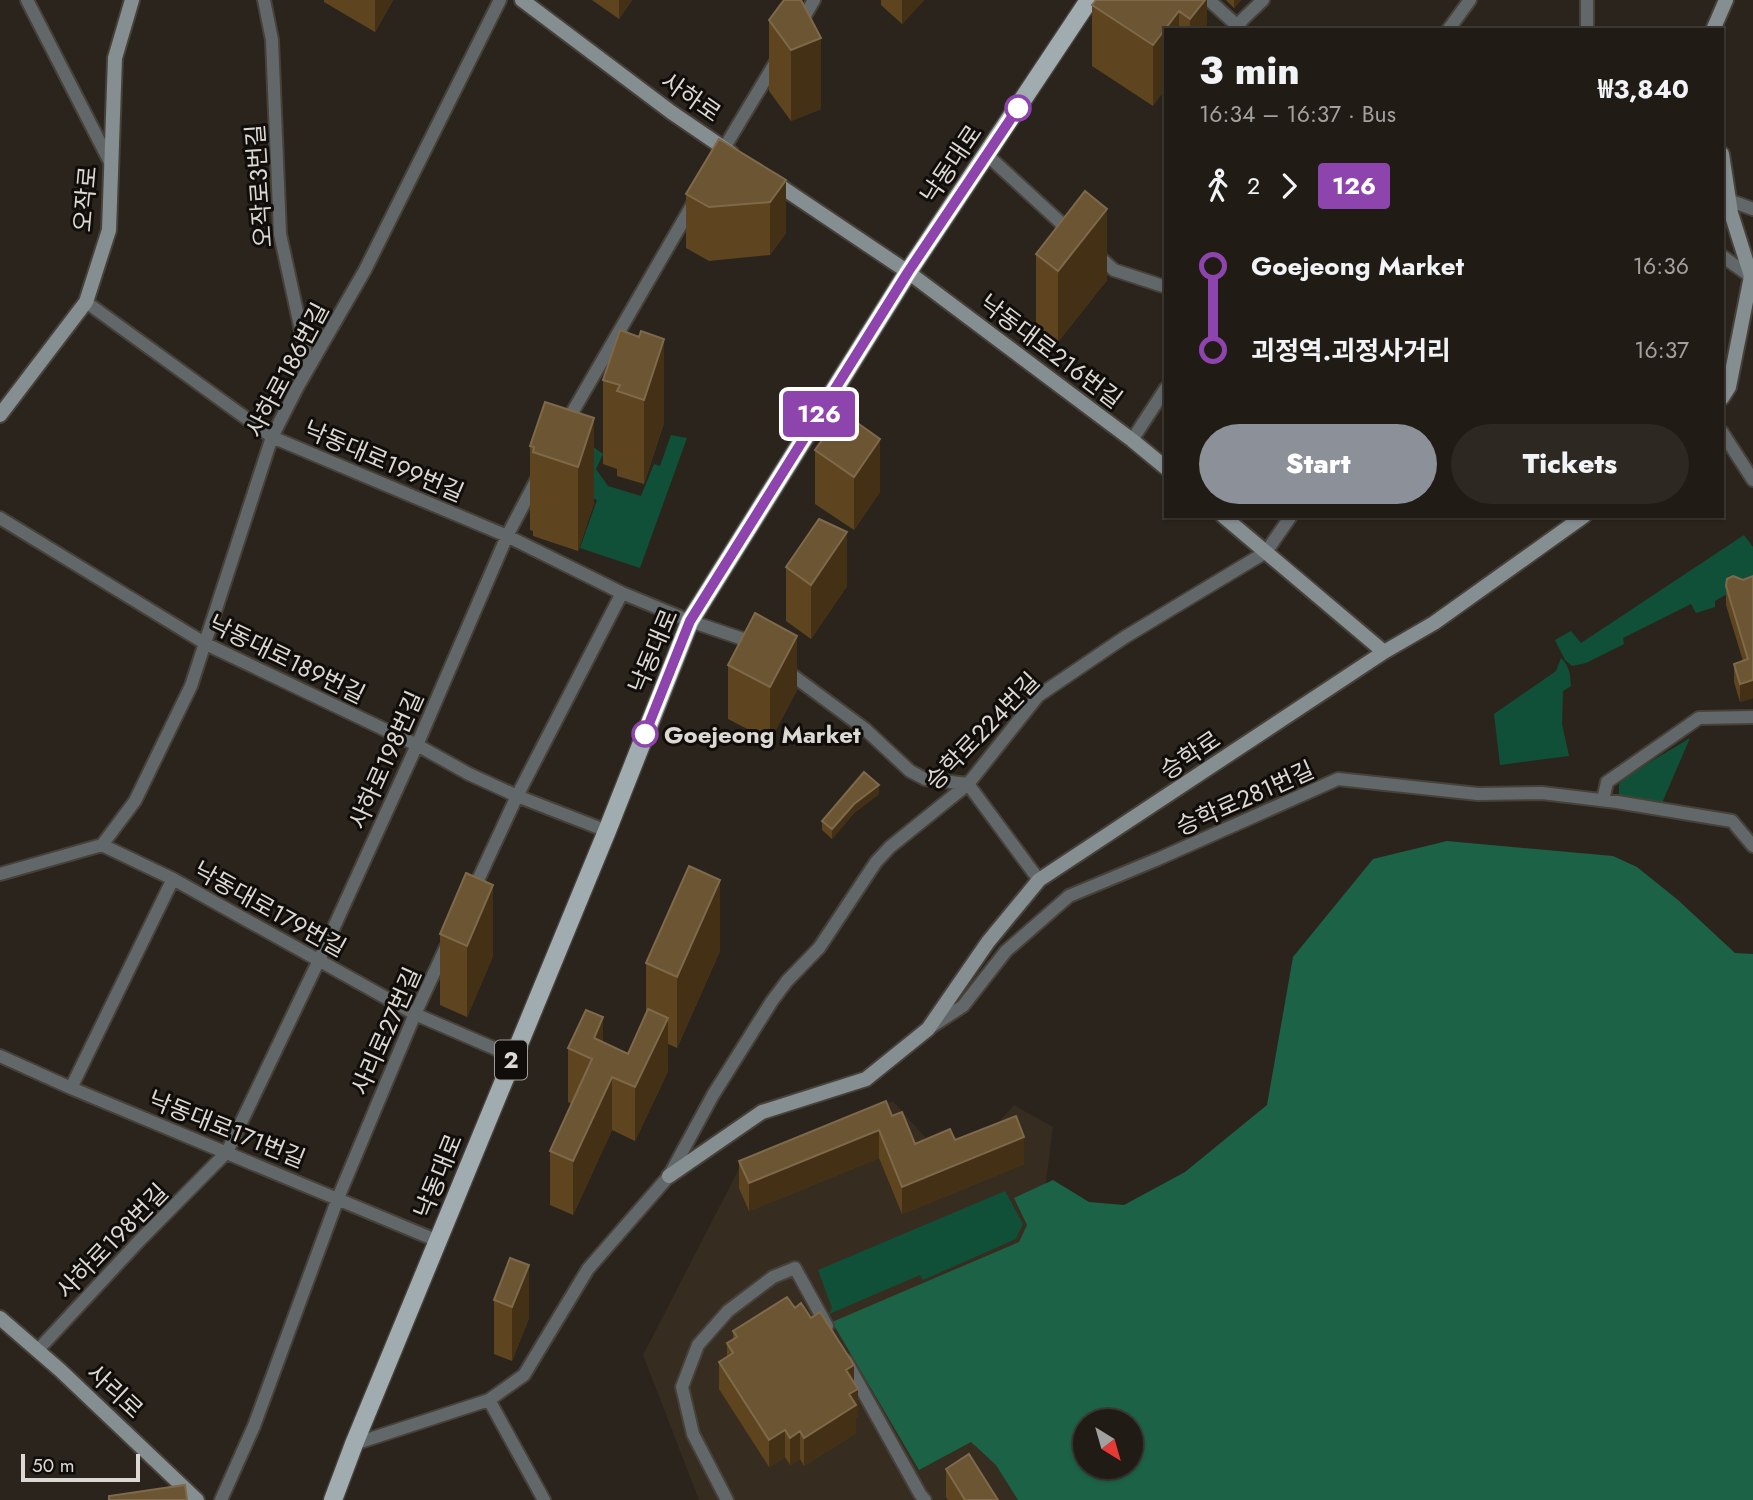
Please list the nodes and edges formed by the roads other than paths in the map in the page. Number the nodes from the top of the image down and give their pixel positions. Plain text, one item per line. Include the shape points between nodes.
1 (27, 0) edge
2 (132, 0) edge
3 (264, 0) edge
4 (500, 0) edge
5 (522, 0) edge
6 (814, 0) edge
7 (1089, 0) edge
8 (1209, 0) edge
9 (1263, 0) edge
10 (1470, 0) edge
11 (1587, 0) edge
12 (1726, 0) edge
13 (1240, 27) edge
14 (1449, 28) edge
15 (1587, 28) edge
16 (1714, 28) edge
17 (724, 149) junction
18 (987, 155) junction
19 (111, 164) junction
20 (711, 172) edge
21 (1724, 173) edge
22 (698, 195) edge
23 (1753, 209) edge
24 (1728, 211) edge
25 (1724, 257) edge
26 (908, 272) junction
27 (1752, 277) edge
28 (1164, 285) edge
29 (86, 302) junction
30 (309, 367) junction
31 (1164, 391) edge
32 (1724, 395) edge
33 (0, 415) edge
34 (562, 431) edge
35 (1724, 435) edge
36 (272, 438) junction
37 (1132, 440) junction
38 (544, 466) edge
39 (1164, 466) edge
40 (1753, 480) edge
41 (0, 518) edge
42 (1225, 518) edge
43 (1291, 518) edge
44 (1581, 518) edge
45 (508, 536) junction
46 (1266, 552) junction
47 (622, 593) junction
48 (690, 621) junction
49 (206, 644) junction
50 (1384, 652) junction
51 (1753, 717) edge
52 (417, 745) junction
53 (968, 784) junction
54 (517, 796) junction
55 (1603, 800) junction
56 (607, 831) junction
57 (102, 845) junction
58 (1753, 846) edge
59 (0, 874) edge
60 (173, 879) junction
61 (1040, 880) junction
62 (466, 905) edge
63 (455, 929) edge
64 (319, 960) junction
65 (415, 1014) junction
66 (928, 1029) junction
67 (0, 1056) edge
68 (512, 1056) junction
69 (71, 1088) junction
70 (227, 1152) junction
71 (669, 1176) junction
72 (338, 1198) junction
73 (438, 1241) junction
74 (0, 1318) edge
75 (37, 1351) junction
76 (489, 1400) junction
77 (354, 1444) junction
78 (197, 1500) edge
79 (221, 1500) edge
80 (333, 1500) edge
81 (544, 1500) edge
82 (727, 1500) edge
83 (925, 1500) edge

1 - 19 street
2 - 19 street, 오작로 via 115,58
3 - 30 street, 오작로3번길 via 272,40 280,234
4 - 30 street, 사하로186번길 via 365,270
5 - 17 street, 사하로
6 - 17 street
7 - 18 main road, 낙동대로 / 2
8 - 13 street
9 - 13 street
10 - 14 street
11 - 15 street
12 - 16 street
17 - 20 street
17 - 26 street, 사하로
18 - 26 main road, 낙동대로 / 2
18 - 28 street via 1114,270
19 - 29 street, 오작로 via 109,230
21 - 24 street
22 - 34 street
23 - 24 street
24 - 27 street
25 - 27 street
26 - 37 street, 낙동대로216번길
26 - 48 main road, 낙동대로 / 2
27 - 32 street
29 - 33 street, 오작로
29 - 36 street, 낙동대로199번길
30 - 36 street, 사하로186번길
31 - 37 street
35 - 40 street
36 - 45 street, 낙동대로199번길
36 - 49 street, 사하로186번길
37 - 39 street, 낙동대로216번길
38 - 45 street, 사하로198번길
41 - 49 street, 낙동대로189번길
42 - 46 street
43 - 46 street, 승학로224번길
44 - 50 street, 승학로 via 1434,623
45 - 47 street, 낙동대로199번길
45 - 52 street, 사하로198번길
46 - 50 street
46 - 53 street, 승학로224번길 via 1038,696
47 - 48 street, 낙동대로199번길
47 - 54 street
48 - 53 street, 낙동대로199번길 via 743,639 865,729 911,771 925,779
48 - 56 main road, 낙동대로 / 2
49 - 52 street, 낙동대로189번길
49 - 57 street, 사하로186번길 via 186,698 135,801
50 - 61 street, 승학로
51 - 55 street via 1699,718 1607,782
52 - 54 street, 낙동대로189번길
52 - 64 street, 사하로198번길
53 - 61 street
53 - 71 street, 승학로224번길 via 876,862 819,948 772,1001 712,1095
54 - 56 street, 낙동대로189번길
54 - 62 street
55 - 58 street, 승학로281번길 via 1732,821
55 - 66 street, 승학로281번길 via 1542,793 1478,794 1338,779 1069,896 1006,951 963,1006
56 - 68 main road, 낙동대로 / 2
57 - 59 street
57 - 60 street, 낙동대로179번길
60 - 64 street, 낙동대로179번길
60 - 69 street
61 - 66 street, 승학로 via 988,942
63 - 65 street, 사리로27번길
64 - 65 street, 낙동대로179번길
64 - 70 street, 사하로198번길
65 - 68 street, 낙동대로179번길
65 - 72 street, 사리로27번길
66 - 71 street, 승학로 via 866,1079 762,1112
67 - 69 street, 낙동대로171번길
68 - 73 main road, 낙동대로 / 2
69 - 70 street, 낙동대로171번길
70 - 72 street, 낙동대로171번길
70 - 75 street, 사하로198번길
71 - 76 street, 승학로224번길 via 588,1269 524,1375
72 - 73 street, 낙동대로171번길
72 - 79 street, 사리로27번길 via 254,1426
73 - 77 main road, 낙동대로 / 2
74 - 75 street, 사리로
75 - 78 street, 사리로
76 - 77 street, 승학로224번길
76 - 81 street
77 - 80 main road, 낙동대로 / 2
82 - 83 street via 692,1434 682,1387 698,1345 728,1311 774,1277 795,1268

